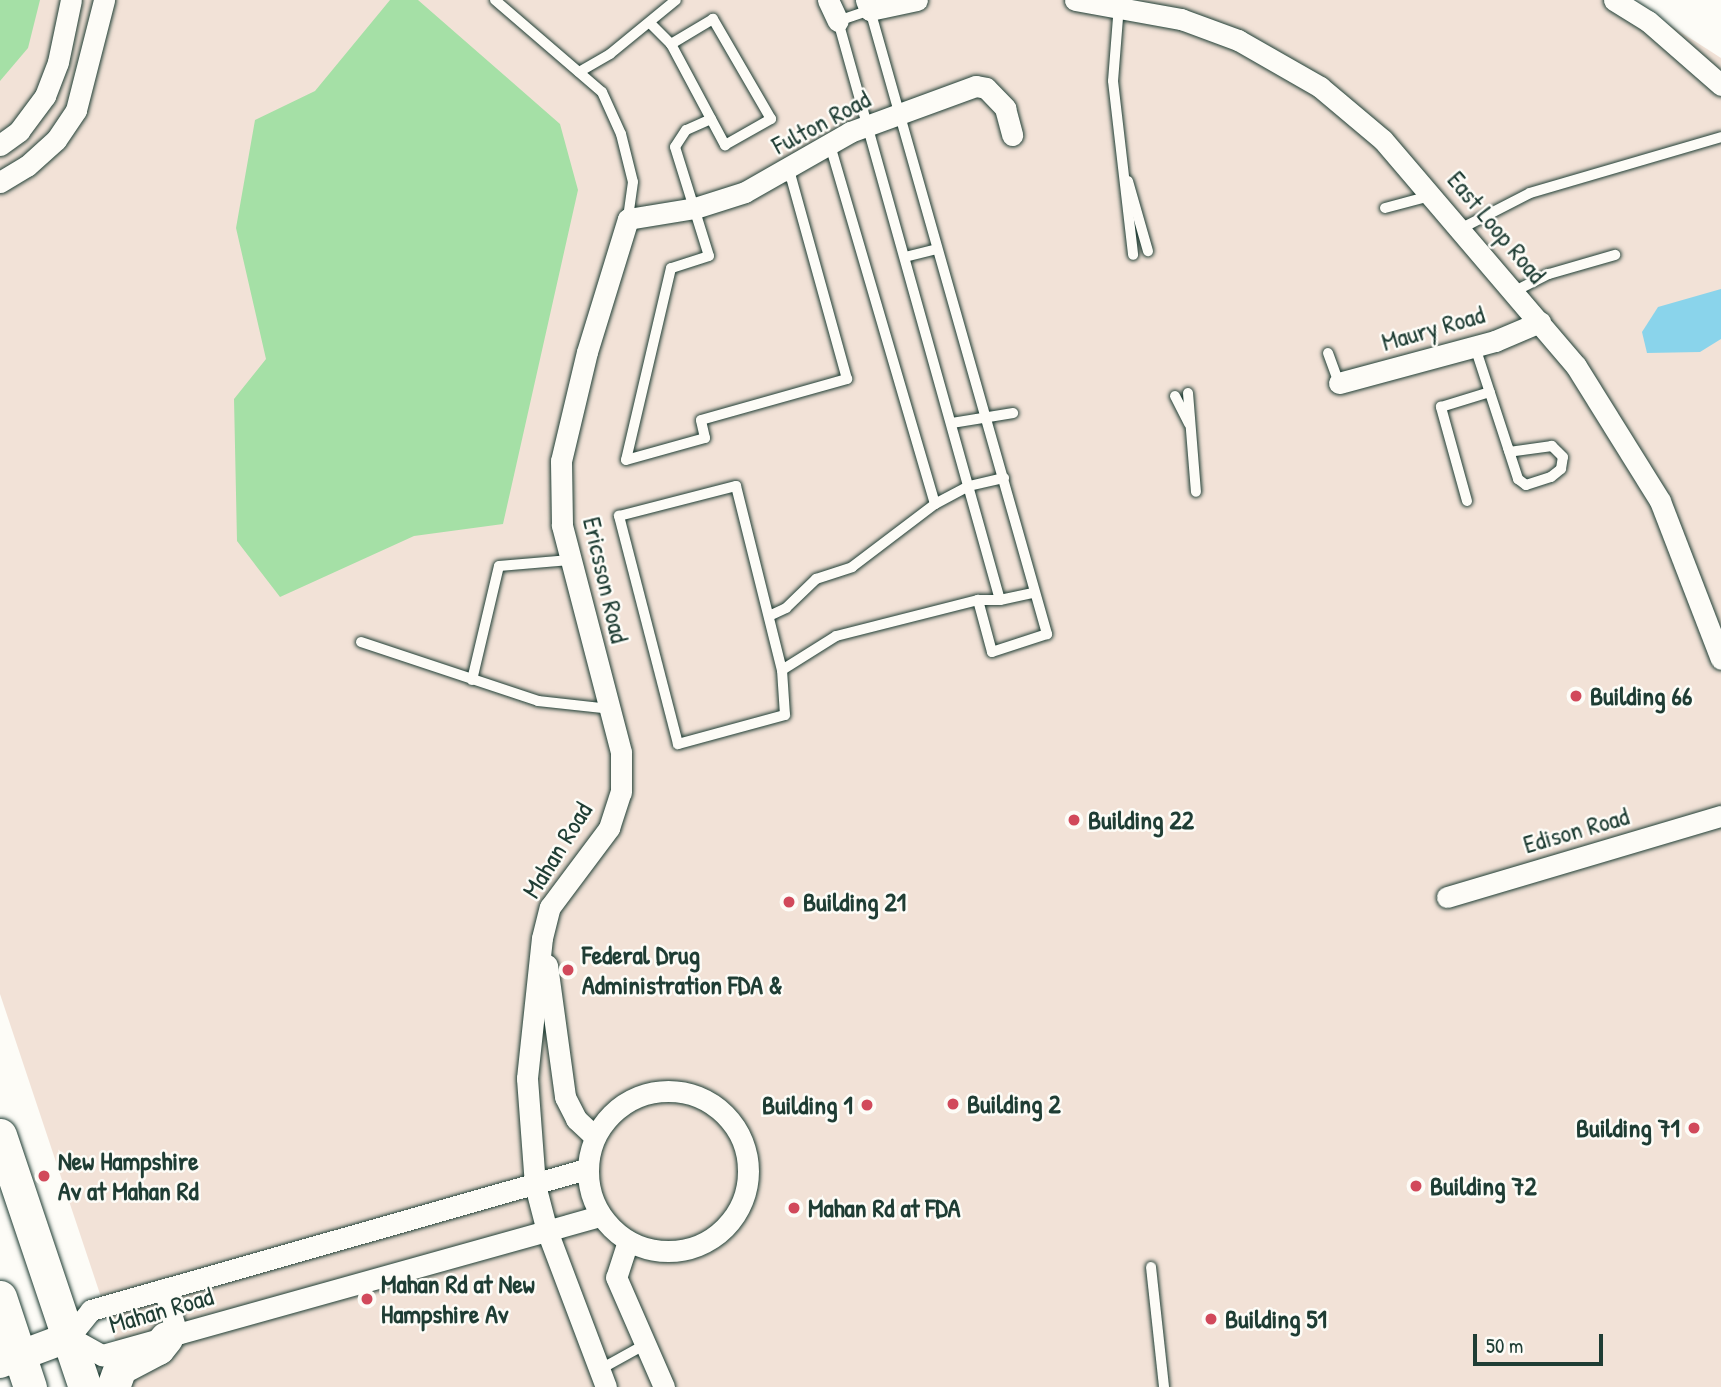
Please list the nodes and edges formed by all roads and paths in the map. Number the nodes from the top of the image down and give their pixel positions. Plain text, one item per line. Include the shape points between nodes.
1 (71, 0) edge
2 (104, 0) edge
3 (495, 0) edge
4 (676, 0) edge
5 (828, 0) edge
6 (918, 0) edge
7 (1075, 0) edge
8 (1614, 0) edge
9 (868, 5) edge
10 (1119, 5) junction
11 (838, 21) junction
12 (650, 23) junction
13 (671, 44) junction
14 (579, 72) junction
15 (1721, 85) edge
16 (898, 113) junction
17 (711, 119) junction
18 (868, 125) junction
19 (1012, 135) dead end
20 (1721, 137) edge
21 (830, 144) junction
22 (0, 145) edge
23 (1124, 172) junction
24 (780, 175) junction
25 (0, 182) edge
26 (1433, 195) junction
27 (695, 208) junction
28 (1385, 208) dead end
29 (628, 219) junction
30 (1462, 228) junction
31 (936, 249) junction
32 (1148, 251) dead end
33 (1133, 255) dead end
34 (1615, 255) dead end
35 (905, 257) junction
36 (1515, 291) junction
37 (1540, 322) junction
38 (1475, 347) junction
39 (1328, 353) dead end
40 (1339, 383) joint
41 (1490, 392) junction
42 (1188, 393) dead end
43 (1175, 396) dead end
44 (1013, 413) dead end
45 (983, 416) junction
46 (951, 424) junction
47 (1189, 424) junction
48 (1509, 452) junction
49 (1004, 478) junction
50 (969, 486) junction
51 (1196, 492) dead end
52 (1467, 501) dead end
53 (935, 504) junction
54 (570, 560) junction
55 (1034, 593) junction
56 (978, 600) junction
57 (1000, 600) junction
58 (769, 616) junction
59 (360, 642) dead end
60 (1721, 659) edge
61 (782, 670) junction
62 (472, 680) junction
63 (610, 709) junction
64 (621, 792) joint
65 (1721, 816) edge
66 (1447, 897) dead end
67 (542, 938) junction
68 (0, 1136) edge
69 (595, 1136) junction
70 (586, 1170) junction
71 (535, 1185) junction
72 (600, 1216) junction
73 (547, 1231) junction
74 (628, 1241) junction
75 (1151, 1267) dead end
76 (164, 1290) junction
77 (0, 1297) edge
78 (171, 1336) junction
79 (69, 1338) junction
80 (646, 1344) junction
81 (16, 1369) edge
82 (603, 1379) edge
83 (85, 1387) edge
84 (113, 1387) edge
85 (664, 1387) edge
86 (1164, 1387) edge

1 - 22 street via 58,62 45,96 19,131
2 - 25 street via 76,110 56,139 27,166
3 - 14 lane
4 - 12 lane
5 - 11 street
6 - 9 street
7 - 10 street, East Loop Road
8 - 15 street via 1648,21
9 - 11 lane
9 - 16 lane
10 - 23 lane via 1113,81
10 - 26 street, East Loop Road via 1181,19 1238,40 1320,87 1383,140
11 - 18 lane
12 - 13 lane
12 - 14 lane
13 - 17 lane
13 - 17 lane via 713,19 771,118 725,145
14 - 29 lane via 602,92 621,134 633,182
16 - 18 street, Fulton Road
16 - 19 street, Fulton Road via 976,86 986,88 1005,108
16 - 31 lane
17 - 27 lane via 686,130 675,148
18 - 21 street, Fulton Road
18 - 35 lane
20 - 30 lane via 1530,193
21 - 24 street, Fulton Road
21 - 53 lane
23 - 32 lane
23 - 33 lane
24 - 27 street, Fulton Road
24 - 27 lane via 791,177 847,379 701,420 705,438 626,460 671,268 709,256
26 - 28 lane
26 - 30 street, East Loop Road
27 - 29 street, Fulton Road
29 - 54 street, Ericsson Road via 587,352 561,461 562,525
30 - 36 street, East Loop Road
31 - 35 lane
31 - 45 lane
34 - 36 lane via 1549,274
35 - 46 lane
36 - 37 street, East Loop Road
37 - 38 street, Maury Road
37 - 60 street, East Loop Road via 1576,366 1660,501
38 - 40 street, Maury Road
38 - 41 lane
39 - 40 lane
41 - 48 lane
41 - 52 lane via 1441,407
42 - 47 lane
43 - 47 lane
44 - 45 lane
45 - 46 lane
45 - 49 lane
46 - 50 lane
47 - 51 lane
48 - 48 lane via 1518,479 1526,485 1561,469 1563,457 1552,446
49 - 50 lane
49 - 55 lane
50 - 53 lane
50 - 57 lane
53 - 58 lane via 852,567 816,579 786,608
54 - 62 lane via 499,566
54 - 63 street, Ericsson Road
55 - 56 lane via 1047,634 992,652
55 - 57 lane
56 - 57 lane
56 - 61 lane via 836,636
58 - 61 lane
58 - 61 lane via 736,486 619,516 678,744 785,715
59 - 62 lane
62 - 63 lane via 538,701
63 - 64 street, Ericsson Road via 621,752
64 - 67 street, Mahan Road via 608,828 550,907
65 - 66 street, Edison Road
67 - 69 street, Mahan Road via 565,1097 576,1119
67 - 71 street, Mahan Road via 527,1068
68 - 79 main road
69 - 70 street
69 - 74 street via 623,1108 648,1096 674,1093 716,1107 735,1123 745,1140 750,1161 747,1184 721,1229 704,1242 680,1249 653,1249
70 - 71 street, Mahan Road
70 - 72 street
71 - 73 street, Mahan Road
71 - 76 street, Mahan Road
72 - 73 street, Mahan Road
72 - 74 street
73 - 78 street, Mahan Road
73 - 82 street
74 - 80 street via 617,1277
75 - 86 lane
76 - 78 street
76 - 79 street, Mahan Road via 91,1310
77 - 81 main road
78 - 79 street, Mahan Road via 102,1355
78 - 84 main road via 120,1368
79 - 81 street
79 - 83 main road
80 - 82 lane
80 - 85 street

